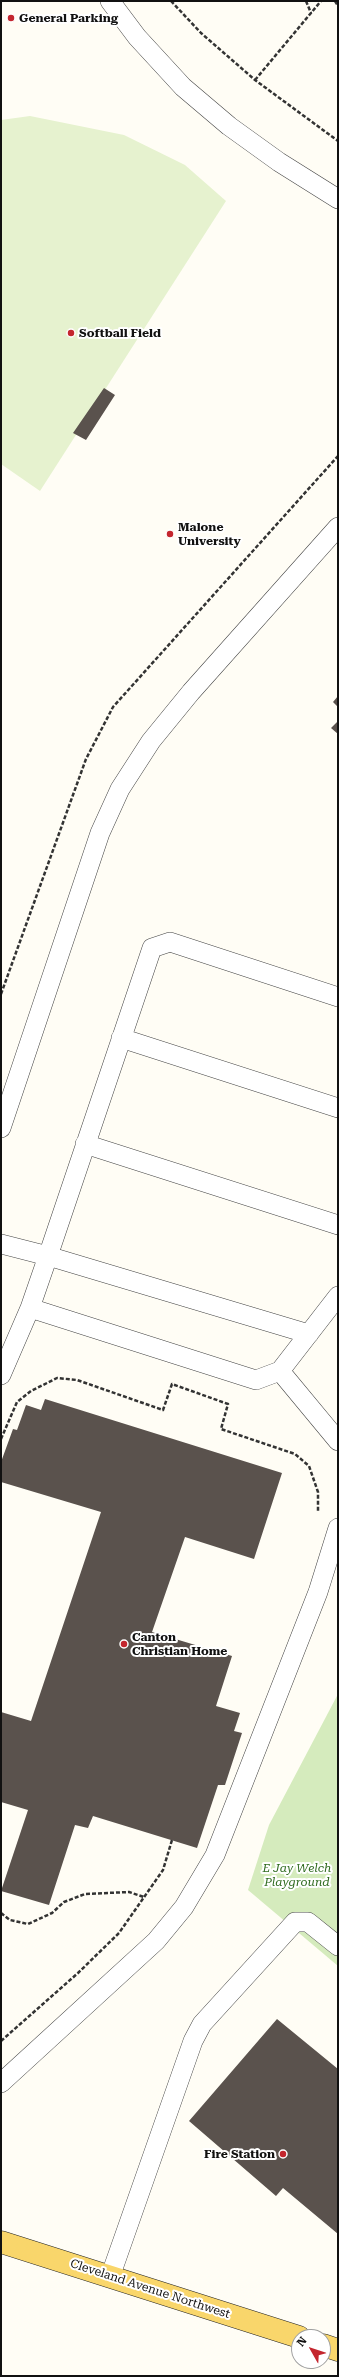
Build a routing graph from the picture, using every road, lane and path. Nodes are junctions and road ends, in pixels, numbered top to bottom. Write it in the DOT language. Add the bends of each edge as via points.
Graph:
graph roads {
  1 [pos="110,1"];
  2 [pos="171,1"];
  3 [pos="306,1"];
  4 [pos="322,1"];
  5 [pos="335,1"];
  6 [pos="338,6"];
  7 [pos="311,13"];
  8 [pos="255,80"];
  9 [pos="338,141"];
  10 [pos="338,199"];
  11 [pos="338,527"];
  12 [pos="338,997"];
  13 [pos="121,1038"];
  14 [pos="338,1108"];
  15 [pos="1,1128"];
  16 [pos="85,1144"];
  17 [pos="338,1225"];
  18 [pos="1,1244"];
  19 [pos="48,1256"];
  20 [pos="338,1296"];
  21 [pos="30,1308"];
  22 [pos="308,1334"];
  23 [pos="280,1371"];
  24 [pos="1,1375"];
  25 [pos="1,1439"];
  26 [pos="338,1441"];
  27 [pos="318,1513"];
  28 [pos="338,1528"];
  29 [pos="172,1840"];
  30 [pos="144,1897"];
  31 [pos="1,1913"];
  32 [pos="338,1946"];
  33 [pos="1,2041"];
  34 [pos="1,2083"];
  35 [pos="1,2242"];
  36 [pos="110,2276"];
  37 [pos="291,2334"];
  1 -- 10 [label="lane" via="137,37 183,86 229,126 279,162"];
  2 -- 8 [label="path" via="201,33"];
  3 -- 7 [label="path"];
  4 -- 7 [label="path"];
  5 -- 6 [label="path"];
  7 -- 8 [label="path"];
  8 -- 9 [label="path"];
  11 -- 15 [label="lane" via="186,698 151,741 120,789 100,834"];
  12 -- 13 [label="lane" via="170,942 152,948"];
  13 -- 14 [label="lane"];
  13 -- 16 [label="lane"];
  16 -- 17 [label="lane"];
  16 -- 19 [label="lane"];
  18 -- 19 [label="lane"];
  19 -- 21 [label="lane"];
  19 -- 22 [label="lane"];
  20 -- 22 [label="lane"];
  21 -- 23 [label="lane" via="256,1380"];
  21 -- 24 [label="lane"];
  22 -- 23 [label="lane"];
  23 -- 26 [label="lane"];
  25 -- 27 [label="path" via="17,1402 31,1391 57,1378 76,1380 163,1410 172,1384 228,1404 221,1429 295,1454 309,1466 318,1492"];
  28 -- 34 [label="lane" via="318,1592 215,1855 184,1907 156,1941"];
  29 -- 30 [label="path" via="163,1870"];
  30 -- 31 [label="path" via="129,1892 85,1894 64,1902 52,1913 28,1924 10,1920"];
  30 -- 33 [label="path" via="119,1933"];
  32 -- 36 [label="lane" via="308,1922 295,1922 202,2024 193,2041"];
  35 -- 36 [label="main road, Cleveland Avenue Northwest"];
  36 -- 37 [label="main road, Cleveland Avenue Northwest"];
}
